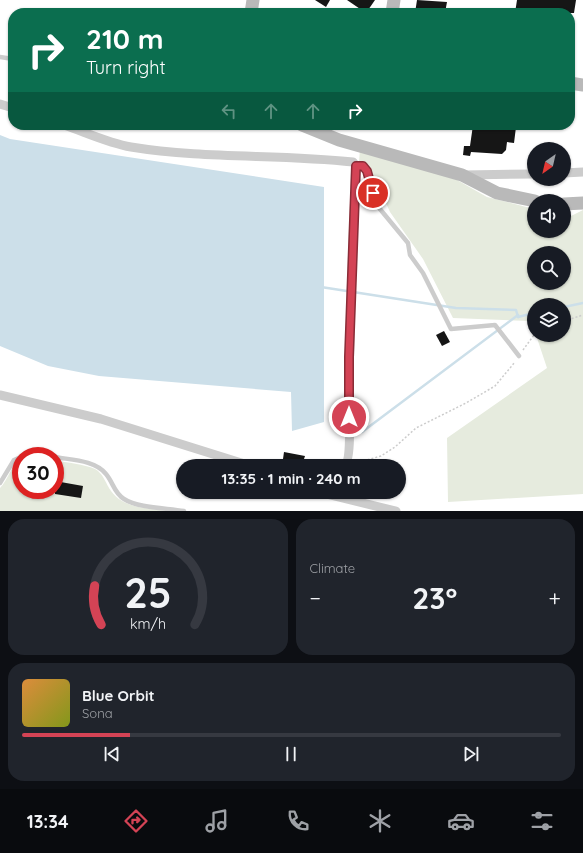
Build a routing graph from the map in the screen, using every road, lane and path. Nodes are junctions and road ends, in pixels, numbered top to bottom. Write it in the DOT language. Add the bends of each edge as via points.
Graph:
graph roads {
  1 [pos="79,130"];
  2 [pos="314,130"];
  3 [pos="356,166"];
  4 [pos="583,172"];
  5 [pos="571,173"];
  6 [pos="527,174"];
  7 [pos="462,175"];
  8 [pos="527,199"];
  9 [pos="583,203"];
  10 [pos="571,204"];
  11 [pos="583,315"];
  12 [pos="571,319"];
  13 [pos="529,342"];
  14 [pos="519,356"];
  15 [pos="0,395"];
  16 [pos="101,419"];
  17 [pos="64,459"];
  18 [pos="220,459"];
  19 [pos="230,459"];
  20 [pos="348,459"];
  21 [pos="370,459"];
  22 [pos="12,463"];
  23 [pos="0,483"];
  24 [pos="347,499"];
  25 [pos="184,511"];
  26 [pos="396,511"];
  1 -- 3 [label="street" via="129,146 178,152 321,159 353,162"];
  2 -- 7 [label="street" via="339,140"];
  3 -- 14 [label="lane" via="363,166 367,171 376,204 408,243 410,255 423,273 451,329 495,325"];
  3 -- 20 [label="street"];
  4 -- 5 [label="street"];
  6 -- 7 [label="street"];
  7 -- 8 [label="street" via="497,193"];
  9 -- 10 [label="street"];
  11 -- 12 [label="path"];
  13 -- 14 [label="path"];
  14 -- 21 [label="path" via="495,386 416,428 395,447 381,456"];
  15 -- 16 [label="street"];
  16 -- 18 [label="street"];
  16 -- 19 [label="street"];
  17 -- 25 [label="lane" via="100,468 107,474 116,492 133,503"];
  22 -- 23 [label="lane"];
  24 -- 26 [label="street"];
}
